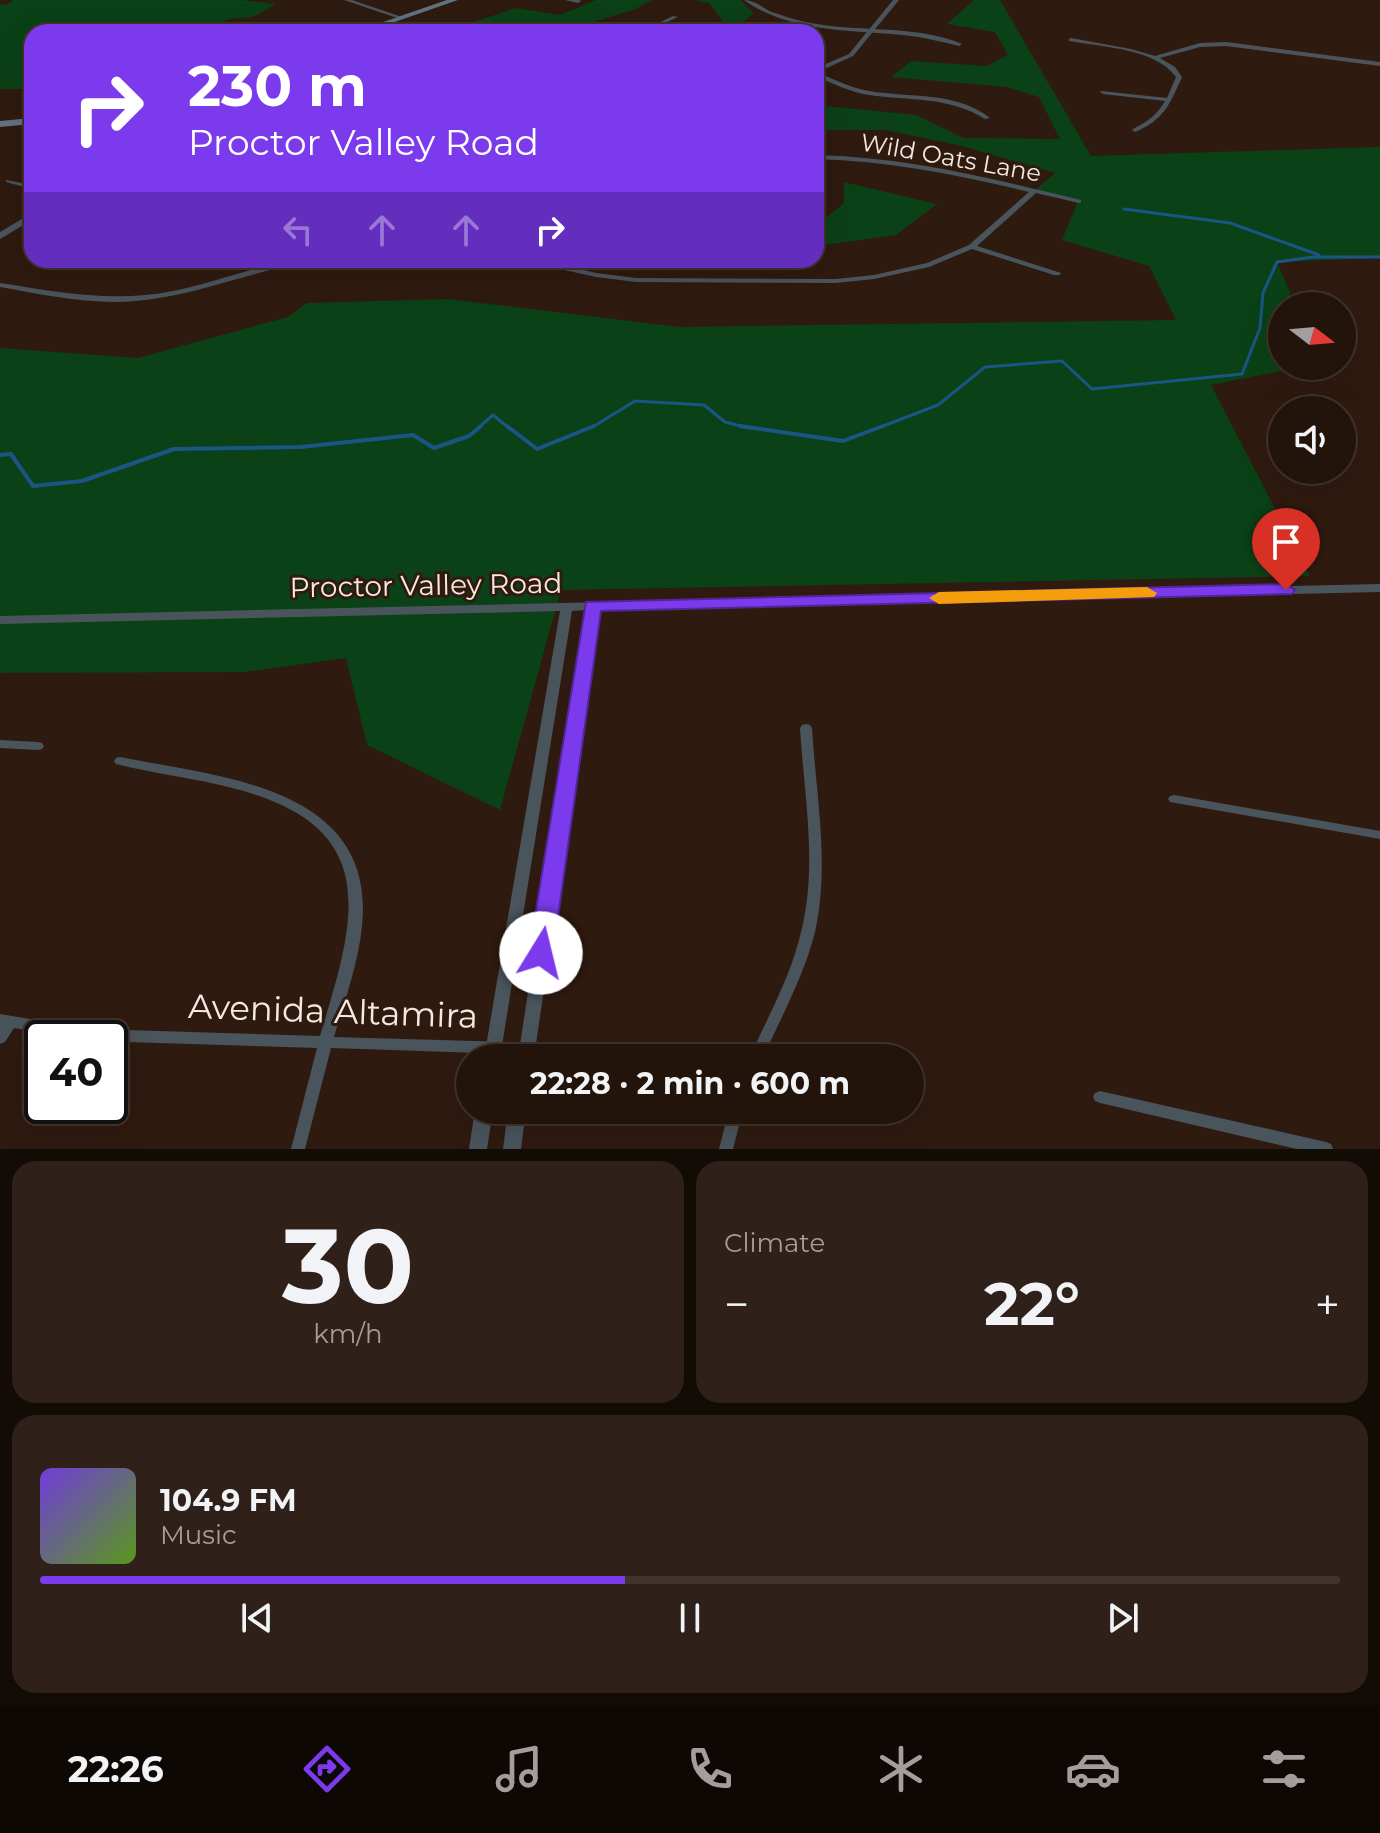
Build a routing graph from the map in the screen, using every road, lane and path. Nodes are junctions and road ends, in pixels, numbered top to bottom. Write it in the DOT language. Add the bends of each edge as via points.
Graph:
graph roads {
  1 [pos="347,0"];
  2 [pos="454,0"];
  3 [pos="568,0"];
  4 [pos="747,0"];
  5 [pos="896,0"];
  6 [pos="578,1"];
  7 [pos="675,17"];
  8 [pos="402,18"];
  9 [pos="383,24"];
  10 [pos="660,24"];
  11 [pos="872,30"];
  12 [pos="1071,40"];
  13 [pos="959,44"];
  14 [pos="1156,58"];
  15 [pos="1380,64"];
  16 [pos="824,68"];
  17 [pos="824,76"];
  18 [pos="1103,92"];
  19 [pos="1168,100"];
  20 [pos="987,118"];
  21 [pos="24,122"];
  22 [pos="0,124"];
  23 [pos="1135,130"];
  24 [pos="824,158"];
  25 [pos="8,181"];
  26 [pos="24,185"];
  27 [pos="1034,191"];
  28 [pos="1079,201"];
  29 [pos="24,221"];
  30 [pos="0,236"];
  31 [pos="972,247"];
  32 [pos="263,268"];
  33 [pos="566,268"];
  34 [pos="1057,273"];
  35 [pos="0,285"];
  36 [pos="1380,588"];
  37 [pos="567,606"];
  38 [pos="593,606"];
  39 [pos="0,620"];
  40 [pos="806,728"];
  41 [pos="0,744"];
  42 [pos="38,746"];
  43 [pos="120,761"];
  44 [pos="1174,799"];
  45 [pos="1380,835"];
  46 [pos="5,1022"];
  47 [pos="0,1038"];
  48 [pos="326,1040"];
  49 [pos="493,1044"];
  50 [pos="528,1044"];
  51 [pos="762,1044"];
  52 [pos="456,1049"];
  53 [pos="1100,1097"];
  54 [pos="482,1124"];
  55 [pos="515,1124"];
  56 [pos="732,1124"];
  57 [pos="298,1149"];
  58 [pos="478,1149"];
  59 [pos="512,1149"];
  60 [pos="726,1149"];
  61 [pos="1326,1149"];
  1 -- 8 [label="street"];
  2 -- 8 [label="main road"];
  3 -- 6 [label="street"];
  4 -- 11 [label="street" via="779,17"];
  5 -- 11 [label="street"];
  7 -- 10 [label="street"];
  8 -- 9 [label="main road"];
  11 -- 13 [label="street"];
  11 -- 16 [label="street" via="847,58"];
  12 -- 14 [label="street"];
  14 -- 15 [label="street" via="1200,45 1226,44"];
  14 -- 19 [label="street" via="1179,75"];
  17 -- 20 [label="street" via="854,90 947,102"];
  18 -- 19 [label="street"];
  19 -- 23 [label="street" via="1155,121"];
  21 -- 22 [label="main road"];
  24 -- 27 [label="street, Wild Oats Lane" via="905,163"];
  25 -- 26 [label="street"];
  27 -- 28 [label="street, Wild Oats Lane"];
  27 -- 31 [label="street"];
  29 -- 30 [label="street"];
  31 -- 33 [label="street" via="903,272 836,281 636,280"];
  31 -- 34 [label="street"];
  32 -- 35 [label="street" via="219,283 137,299 81,298"];
  36 -- 38 [label="street, Proctor Valley Road"];
  37 -- 38 [label="street, Proctor Valley Road"];
  37 -- 39 [label="street, Proctor Valley Road"];
  37 -- 49 [label="street"];
  38 -- 50 [label="street"];
  40 -- 51 [label="street" via="814,857 809,929"];
  41 -- 42 [label="street"];
  43 -- 48 [label="street" via="283,800 314,818 337,841 354,879 358,912"];
  44 -- 45 [label="street"];
  46 -- 47 [label="street"];
  46 -- 48 [label="street, Avenida Altamira" via="126,1036"];
  48 -- 52 [label="street, Avenida Altamira"];
  48 -- 57 [label="street"];
  53 -- 61 [label="street"];
  54 -- 58 [label="street"];
  55 -- 59 [label="street"];
  56 -- 60 [label="street"];
}
